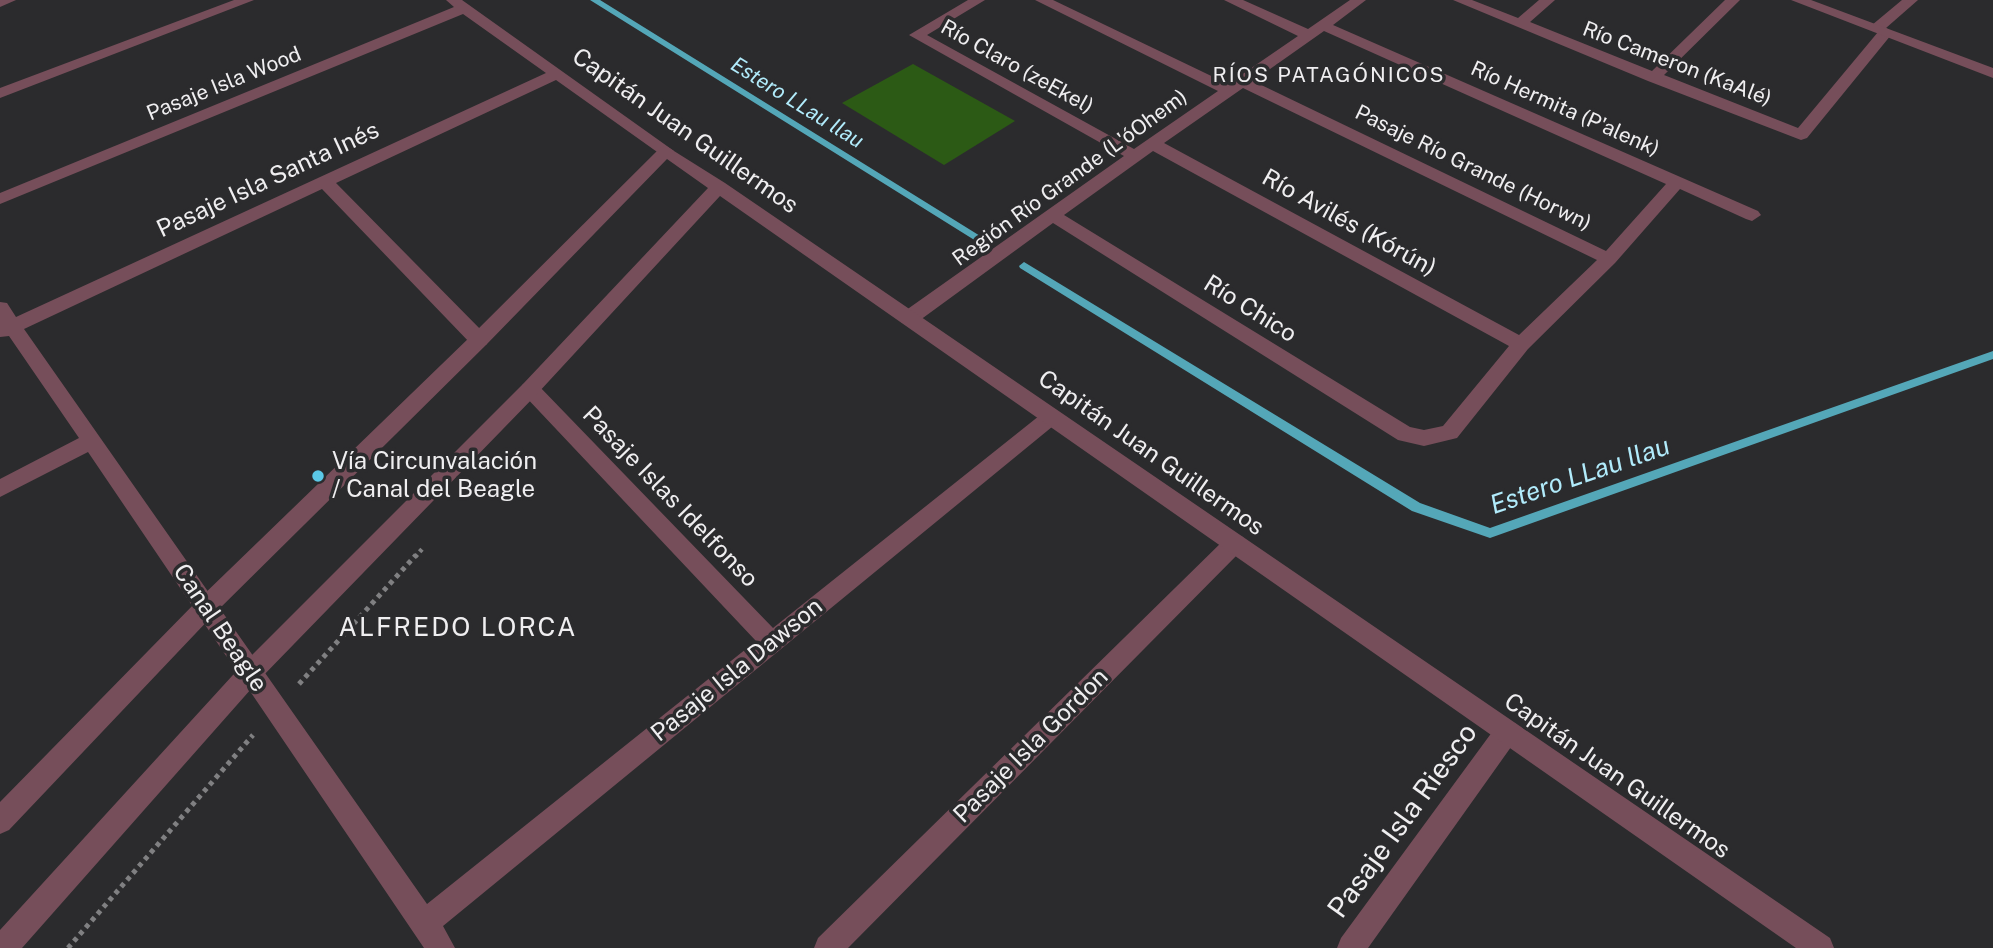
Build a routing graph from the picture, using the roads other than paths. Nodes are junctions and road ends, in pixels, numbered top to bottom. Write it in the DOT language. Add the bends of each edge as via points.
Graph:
graph roads {
  1 [pos="9,0"];
  2 [pos="247,0"];
  3 [pos="978,0"];
  4 [pos="1042,0"];
  5 [pos="1231,0"];
  6 [pos="1359,0"];
  7 [pos="1460,0"];
  8 [pos="1548,0"];
  9 [pos="1733,0"];
  10 [pos="1798,0"];
  11 [pos="1911,0"];
  12 [pos="0,3"];
  13 [pos="458,4"];
  14 [pos="1520,24"];
  15 [pos="1315,30"];
  16 [pos="1881,30"];
  17 [pos="1993,73"];
  18 [pos="557,74"];
  19 [pos="1653,78"];
  20 [pos="1235,85"];
  21 [pos="0,93"];
  22 [pos="1153,144"];
  23 [pos="666,151"];
  24 [pos="1135,156"];
  25 [pos="324,181"];
  26 [pos="1677,182"];
  27 [pos="719,187"];
  28 [pos="0,199"];
  29 [pos="1752,215"];
  30 [pos="1054,216"];
  31 [pos="1609,259"];
  32 [pos="909,318"];
  33 [pos="4,322"];
  34 [pos="479,340"];
  35 [pos="1521,344"];
  36 [pos="530,389"];
  37 [pos="1051,417"];
  38 [pos="92,441"];
  39 [pos="0,489"];
  40 [pos="1235,543"];
  41 [pos="206,607"];
  42 [pos="772,642"];
  43 [pos="251,672"];
  44 [pos="1507,732"];
  45 [pos="0,821"];
  46 [pos="424,924"];
  47 [pos="3,948"];
  48 [pos="440,948"];
  49 [pos="828,948"];
  50 [pos="1351,948"];
  51 [pos="1820,948"];
  1 -- 12 [label="street"];
  2 -- 21 [label="street"];
  3 -- 24 [label="street, Río Claro (zeEkel)" via="916,35"];
  4 -- 20 [label="street, Pasaje Río Grande (Horwn)"];
  5 -- 15 [label="street, Río Hermita (P'alenk)"];
  6 -- 15 [label="street, Región Río Grande (L'óOhem)"];
  7 -- 14 [label="street, Río Cameron (KaAlé)"];
  8 -- 14 [label="street"];
  9 -- 19 [label="street"];
  10 -- 16 [label="street"];
  11 -- 16 [label="street"];
  13 -- 18 [label="street, Capitán Juan Guillermos"];
  13 -- 28 [label="street, Pasaje Isla Wood"];
  14 -- 19 [label="street, Río Cameron (KaAlé)"];
  15 -- 20 [label="street, Región Río Grande (L'óOhem)"];
  15 -- 26 [label="street, Río Hermita (P'alenk)"];
  16 -- 17 [label="street"];
  16 -- 19 [label="street, Río Cameron (KaAlé)" via="1801,135"];
  18 -- 23 [label="street, Capitán Juan Guillermos"];
  18 -- 25 [label="street, Pasaje Isla Santa Inés"];
  20 -- 22 [label="street, Región Río Grande (L'óOhem)"];
  20 -- 31 [label="street, Pasaje Río Grande (Horwn)"];
  22 -- 24 [label="street, Región Río Grande (L'óOhem)"];
  22 -- 35 [label="street, Río Avilés (Kórún)"];
  23 -- 27 [label="street, Capitán Juan Guillermos"];
  23 -- 34 [label="street"];
  24 -- 30 [label="street, Región Río Grande (L'óOhem)"];
  25 -- 33 [label="street, Pasaje Isla Santa Inés"];
  25 -- 34 [label="street"];
  26 -- 29 [label="street, Río Hermita (P'alenk)"];
  26 -- 31 [label="street"];
  27 -- 32 [label="street, Capitán Juan Guillermos"];
  27 -- 36 [label="street"];
  30 -- 32 [label="street, Región Río Grande (L'óOhem)"];
  30 -- 35 [label="street, Río Chico" via="1405,435 1424,438 1450,432"];
  31 -- 35 [label="street"];
  32 -- 37 [label="street, Capitán Juan Guillermos"];
  33 -- 38 [label="street, Canal Beagle"];
  34 -- 41 [label="street"];
  36 -- 42 [label="street, Pasaje Islas Idelfonso"];
  36 -- 43 [label="street"];
  37 -- 40 [label="street, Capitán Juan Guillermos"];
  37 -- 42 [label="street, Pasaje Isla Dawson"];
  38 -- 39 [label="street"];
  38 -- 41 [label="street, Canal Beagle"];
  40 -- 44 [label="street, Capitán Juan Guillermos"];
  40 -- 49 [label="street, Pasaje Isla Gordon"];
  41 -- 43 [label="street, Canal Beagle"];
  41 -- 45 [label="street"];
  42 -- 46 [label="street, Pasaje Isla Dawson"];
  43 -- 46 [label="street, Canal Beagle"];
  43 -- 47 [label="street"];
  44 -- 50 [label="street, Pasaje Isla Riesco"];
  44 -- 51 [label="street, Capitán Juan Guillermos"];
  46 -- 48 [label="street, Canal Beagle"];
}
